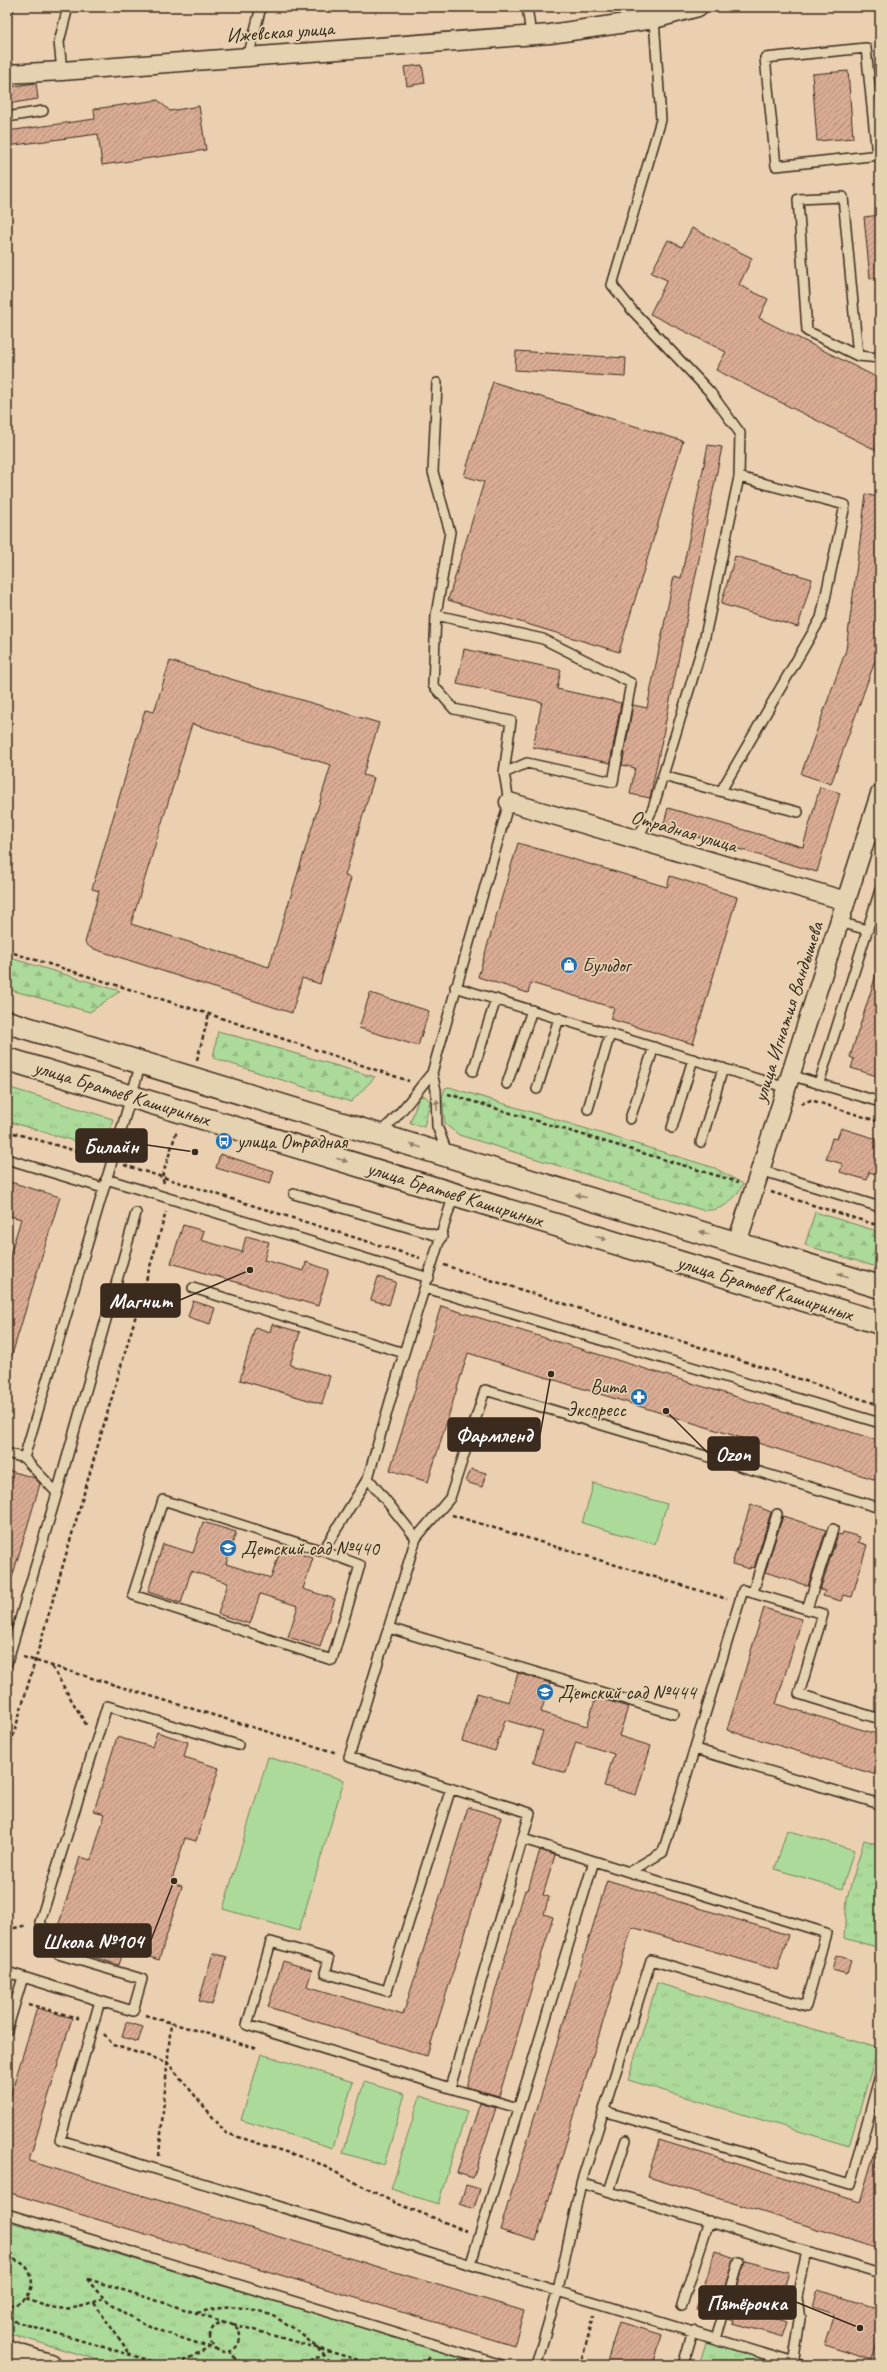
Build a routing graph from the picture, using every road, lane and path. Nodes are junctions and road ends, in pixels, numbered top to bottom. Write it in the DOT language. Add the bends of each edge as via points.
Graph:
graph roads {
  1 [pos="9,7"];
  2 [pos="68,7"];
  3 [pos="262,7"];
  4 [pos="527,7"];
  5 [pos="698,7"];
  6 [pos="7,12"];
  7 [pos="654,19"];
  8 [pos="532,35"];
  9 [pos="248,57"];
  10 [pos="62,71"];
  11 [pos="7,74"];
  12 [pos="42,111"];
  13 [pos="7,117"];
  14 [pos="879,156"];
  15 [pos="858,356"];
  16 [pos="880,358"];
  17 [pos="436,382"];
  18 [pos="740,477"];
  19 [pos="436,614"];
  20 [pos="504,773"];
  21 [pos="663,776"];
  22 [pos="721,791"];
  23 [pos="880,794"];
  24 [pos="509,802"];
  25 [pos="798,812"];
  26 [pos="637,840"];
  27 [pos="880,890"];
  28 [pos="846,901"];
  29 [pos="840,922"];
  30 [pos="868,930"];
  31 [pos="7,951"];
  32 [pos="455,987"];
  33 [pos="496,999"];
  34 [pos="532,1010"];
  35 [pos="559,1018"];
  36 [pos="7,1022"];
  37 [pos="610,1034"];
  38 [pos="654,1047"];
  39 [pos="7,1059"];
  40 [pos="693,1059"];
  41 [pos="141,1063"];
  42 [pos="723,1068"];
  43 [pos="473,1071"];
  44 [pos="432,1073"];
  45 [pos="789,1081"];
  46 [pos="507,1084"];
  47 [pos="819,1084"];
  48 [pos="420,1085"];
  49 [pos="537,1088"];
  50 [pos="436,1090"];
  51 [pos="131,1096"];
  52 [pos="811,1100"];
  53 [pos="880,1102"];
  54 [pos="588,1108"];
  55 [pos="630,1119"];
  56 [pos="880,1122"];
  57 [pos="672,1128"];
  58 [pos="379,1134"];
  59 [pos="701,1142"];
  60 [pos="449,1156"];
  61 [pos="7,1159"];
  62 [pos="760,1170"];
  63 [pos="162,1177"];
  64 [pos="105,1183"];
  65 [pos="754,1187"];
  66 [pos="294,1194"];
  67 [pos="454,1194"];
  68 [pos="170,1199"];
  69 [pos="880,1206"];
  70 [pos="136,1213"];
  71 [pos="880,1226"];
  72 [pos="442,1238"];
  73 [pos="737,1243"];
  74 [pos="430,1278"];
  75 [pos="880,1287"];
  76 [pos="193,1288"];
  77 [pos="426,1288"];
  78 [pos="880,1323"];
  79 [pos="404,1353"];
  80 [pos="880,1423"];
  81 [pos="7,1453"];
  82 [pos="24,1458"];
  83 [pos="368,1478"];
  84 [pos="57,1493"];
  85 [pos="880,1508"];
  86 [pos="438,1511"];
  87 [pos="777,1514"];
  88 [pos="834,1529"];
  89 [pos="416,1538"];
  90 [pos="323,1551"];
  91 [pos="753,1592"];
  92 [pos="739,1603"];
  93 [pos="808,1610"];
  94 [pos="389,1628"];
  95 [pos="10,1653"];
  96 [pos="36,1661"];
  97 [pos="7,1663"];
  98 [pos="51,1666"];
  99 [pos="674,1714"];
  100 [pos="880,1719"];
  101 [pos="96,1742"];
  102 [pos="238,1745"];
  103 [pos="695,1749"];
  104 [pos="7,1757"];
  105 [pos="349,1757"];
  106 [pos="451,1788"];
  107 [pos="880,1804"];
  108 [pos="523,1839"];
  109 [pos="594,1861"];
  110 [pos="629,1872"];
  111 [pos="40,1922"];
  112 [pos="7,1930"];
  113 [pos="7,1972"];
  114 [pos="22,1977"];
  115 [pos="16,2000"];
  116 [pos="100,2001"];
  117 [pos="133,2011"];
  118 [pos="94,2023"];
  119 [pos="171,2023"];
  120 [pos="7,2030"];
  121 [pos="258,2049"];
  122 [pos="167,2062"];
  123 [pos="880,2075"];
  124 [pos="450,2088"];
  125 [pos="518,2108"];
  126 [pos="604,2111"];
  127 [pos="626,2140"];
  128 [pos="158,2169"];
  129 [pos="582,2183"];
  130 [pos="609,2191"];
  131 [pos="7,2214"];
  132 [pos="709,2221"];
  133 [pos="479,2236"];
  134 [pos="807,2251"];
  135 [pos="7,2259"];
  136 [pos="739,2262"];
  137 [pos="470,2263"];
  138 [pos="880,2274"];
  139 [pos="558,2290"];
  140 [pos="26,2298"];
  141 [pos="103,2298"];
  142 [pos="598,2302"];
  143 [pos="94,2303"];
  144 [pos="7,2305"];
  145 [pos="682,2305"];
  146 [pos="197,2312"];
  147 [pos="7,2319"];
  148 [pos="225,2322"];
  149 [pos="233,2324"];
  150 [pos="692,2331"];
  151 [pos="716,2338"];
  152 [pos="210,2347"];
  153 [pos="318,2347"];
  154 [pos="216,2349"];
  155 [pos="230,2351"];
  156 [pos="7,2352"];
  157 [pos="130,2355"];
  158 [pos="325,2355"];
  159 [pos="237,2361"];
  160 [pos="796,2364"];
  161 [pos="49,2365"];
  162 [pos="165,2365"];
  163 [pos="177,2365"];
  164 [pos="240,2365"];
  165 [pos="250,2365"];
  166 [pos="296,2365"];
  167 [pos="334,2365"];
  168 [pos="376,2365"];
  169 [pos="502,2365"];
  170 [pos="536,2365"];
  171 [pos="580,2365"];
  172 [pos="683,2365"];
  1 -- 6 [label="lane"];
  2 -- 10 [label="lane" via="59,42"];
  3 -- 9 [label="lane"];
  4 -- 8 [label="lane"];
  5 -- 7 [label="street, Ижевская улица"];
  7 -- 8 [label="street, Ижевская улица"];
  7 -- 18 [label="lane" via="662,120 612,285 632,310 710,392 740,433"];
  8 -- 9 [label="street, Ижевская улица"];
  9 -- 10 [label="street, Ижевская улица"];
  10 -- 11 [label="street, Ижевская улица"];
  12 -- 13 [label="lane"];
  14 -- 14 [label="lane" via="866,48 765,58 776,166"];
  15 -- 15 [label="lane" via="843,197 798,199 807,331"];
  15 -- 16 [label="lane"];
  17 -- 19 [label="lane" via="433,472 450,532"];
  18 -- 21 [label="lane" via="704,641"];
  18 -- 22 [label="lane" via="846,505 821,618"];
  19 -- 20 [label="lane" via="433,685 454,709 511,722"];
  19 -- 20 [label="lane" via="543,640 631,683 613,782 527,763"];
  20 -- 24 [label="lane"];
  21 -- 22 [label="lane"];
  21 -- 26 [label="lane" via="653,808"];
  22 -- 25 [label="lane"];
  23 -- 28 [label="street, улица Игнатия Вандышева"];
  24 -- 26 [label="street, Отрадная улица"];
  24 -- 32 [label="lane"];
  26 -- 28 [label="street, Отрадная улица"];
  27 -- 30 [label="lane"];
  28 -- 29 [label="street, улица Игнатия Вандышева"];
  29 -- 30 [label="lane"];
  29 -- 45 [label="street, улица Игнатия Вандышева"];
  30 -- 47 [label="lane"];
  31 -- 48 [label="path" via="209,1014"];
  32 -- 33 [label="lane"];
  32 -- 44 [label="lane"];
  33 -- 34 [label="lane"];
  33 -- 43 [label="lane"];
  34 -- 35 [label="lane"];
  34 -- 46 [label="lane"];
  35 -- 37 [label="lane"];
  35 -- 49 [label="lane"];
  36 -- 41 [label="main road, улица Братьев Кашириных"];
  37 -- 38 [label="lane"];
  37 -- 54 [label="lane"];
  38 -- 40 [label="lane"];
  38 -- 55 [label="lane"];
  39 -- 51 [label="main road, улица Братьев Кашириных"];
  40 -- 42 [label="lane"];
  40 -- 57 [label="lane"];
  41 -- 51 [label="lane"];
  41 -- 58 [label="main road, улица Братьев Кашириных"];
  42 -- 45 [label="lane"];
  42 -- 59 [label="lane"];
  44 -- 48 [label="lane"];
  44 -- 50 [label="lane"];
  45 -- 47 [label="lane"];
  45 -- 62 [label="street, улица Игнатия Вандышева"];
  47 -- 53 [label="lane"];
  48 -- 58 [label="lane" via="399,1116"];
  60 -- 50 [label="lane, one-way" via="437,1126"];
  50 -- 65 [label="path"];
  51 -- 64 [label="lane"];
  51 -- 67 [label="main road, улица Братьев Кашириных, one-way"];
  52 -- 56 [label="path"];
  60 -- 58 [label="main road, улица Братьев Кашириных, one-way"];
  73 -- 60 [label="main road, улица Братьев Кашириных, one-way"];
  61 -- 64 [label="lane"];
  62 -- 65 [label="street, улица Игнатия Вандышева"];
  62 -- 69 [label="lane"];
  63 -- 68 [label="path"];
  64 -- 68 [label="lane"];
  64 -- 82 [label="lane"];
  65 -- 71 [label="path"];
  65 -- 73 [label="street, улица Игнатия Вандышева"];
  66 -- 72 [label="lane"];
  67 -- 72 [label="lane"];
  67 -- 78 [label="main road, улица Братьев Кашириных, one-way"];
  68 -- 74 [label="lane"];
  68 -- 96 [label="path"];
  70 -- 84 [label="lane"];
  72 -- 74 [label="lane"];
  75 -- 73 [label="main road, улица Братьев Кашириных, one-way"];
  74 -- 77 [label="lane"];
  76 -- 79 [label="lane"];
  77 -- 79 [label="lane"];
  77 -- 80 [label="lane"];
  79 -- 83 [label="lane"];
  81 -- 82 [label="lane"];
  82 -- 84 [label="lane"];
  83 -- 89 [label="lane"];
  83 -- 90 [label="lane"];
  84 -- 95 [label="lane"];
  85 -- 86 [label="lane" via="485,1390 450,1498"];
  86 -- 89 [label="lane"];
  86 -- 92 [label="path"];
  87 -- 91 [label="lane"];
  88 -- 93 [label="lane"];
  89 -- 94 [label="lane"];
  90 -- 90 [label="lane" via="360,1565 332,1660 133,1595 163,1500"];
  91 -- 92 [label="lane" via="743,1590"];
  91 -- 93 [label="lane"];
  92 -- 103 [label="lane"];
  93 -- 100 [label="lane" via="823,1614 799,1694"];
  94 -- 99 [label="lane"];
  94 -- 105 [label="lane"];
  95 -- 96 [label="path"];
  95 -- 97 [label="lane"];
  96 -- 98 [label="path"];
  96 -- 104 [label="path"];
  98 -- 101 [label="path"];
  98 -- 105 [label="path"];
  101 -- 102 [label="lane" via="107,1706"];
  101 -- 111 [label="lane"];
  103 -- 107 [label="lane"];
  103 -- 110 [label="lane" via="663,1852"];
  105 -- 106 [label="lane"];
  106 -- 108 [label="lane" via="530,1812"];
  106 -- 124 [label="lane" via="387,1991 325,1973 329,1959 271,1942 247,2026"];
  108 -- 109 [label="lane"];
  108 -- 124 [label="lane"];
  109 -- 110 [label="lane"];
  109 -- 125 [label="lane"];
  110 -- 126 [label="lane" via="826,1933 806,2006 651,1960"];
  111 -- 112 [label="path"];
  111 -- 117 [label="lane" via="58,1954 142,1979"];
  113 -- 114 [label="lane"];
  114 -- 115 [label="lane"];
  114 -- 116 [label="lane"];
  115 -- 118 [label="path"];
  115 -- 120 [label="lane"];
  116 -- 117 [label="lane"];
  116 -- 118 [label="lane"];
  117 -- 119 [label="path"];
  118 -- 122 [label="path" via="113,2045"];
  118 -- 128 [label="lane" via="60,2140"];
  119 -- 121 [label="path"];
  119 -- 122 [label="path"];
  122 -- 128 [label="path"];
  122 -- 133 [label="path" via="226,2133 314,2161 391,2201"];
  123 -- 126 [label="lane" via="850,2185"];
  124 -- 125 [label="lane"];
  125 -- 133 [label="lane"];
  126 -- 129 [label="lane"];
  127 -- 130 [label="lane"];
  128 -- 137 [label="lane"];
  129 -- 130 [label="lane"];
  129 -- 139 [label="lane"];
  130 -- 132 [label="lane"];
  131 -- 169 [label="lane"];
  132 -- 134 [label="lane"];
  132 -- 145 [label="lane"];
  133 -- 137 [label="lane"];
  134 -- 138 [label="lane"];
  134 -- 160 [label="lane" via="797,2298 800,2320"];
  135 -- 140 [label="path" via="22,2263 31,2274 32,2289"];
  136 -- 151 [label="lane"];
  137 -- 139 [label="lane"];
  139 -- 142 [label="lane"];
  139 -- 170 [label="lane"];
  140 -- 143 [label="path" via="54,2309 71,2310"];
  140 -- 144 [label="path"];
  141 -- 143 [label="path"];
  141 -- 146 [label="path" via="87,2279"];
  141 -- 152 [label="path" via="162,2332"];
  142 -- 150 [label="lane"];
  142 -- 171 [label="path"];
  143 -- 157 [label="path"];
  146 -- 148 [label="path"];
  146 -- 153 [label="path" via="217,2307 269,2314 283,2319"];
  147 -- 157 [label="path"];
  148 -- 149 [label="path"];
  148 -- 154 [label="path" via="212,2329 210,2340"];
  149 -- 153 [label="path"];
  149 -- 155 [label="path" via="240,2336 237,2345"];
  150 -- 151 [label="lane"];
  150 -- 172 [label="lane"];
  151 -- 160 [label="lane"];
  152 -- 154 [label="path"];
  152 -- 163 [label="path"];
  153 -- 158 [label="path"];
  153 -- 168 [label="path"];
  154 -- 155 [label="path"];
  155 -- 159 [label="path"];
  156 -- 161 [label="main road"];
  157 -- 162 [label="path"];
  158 -- 166 [label="path"];
  158 -- 167 [label="path"];
  159 -- 164 [label="path"];
  159 -- 165 [label="path"];
}
